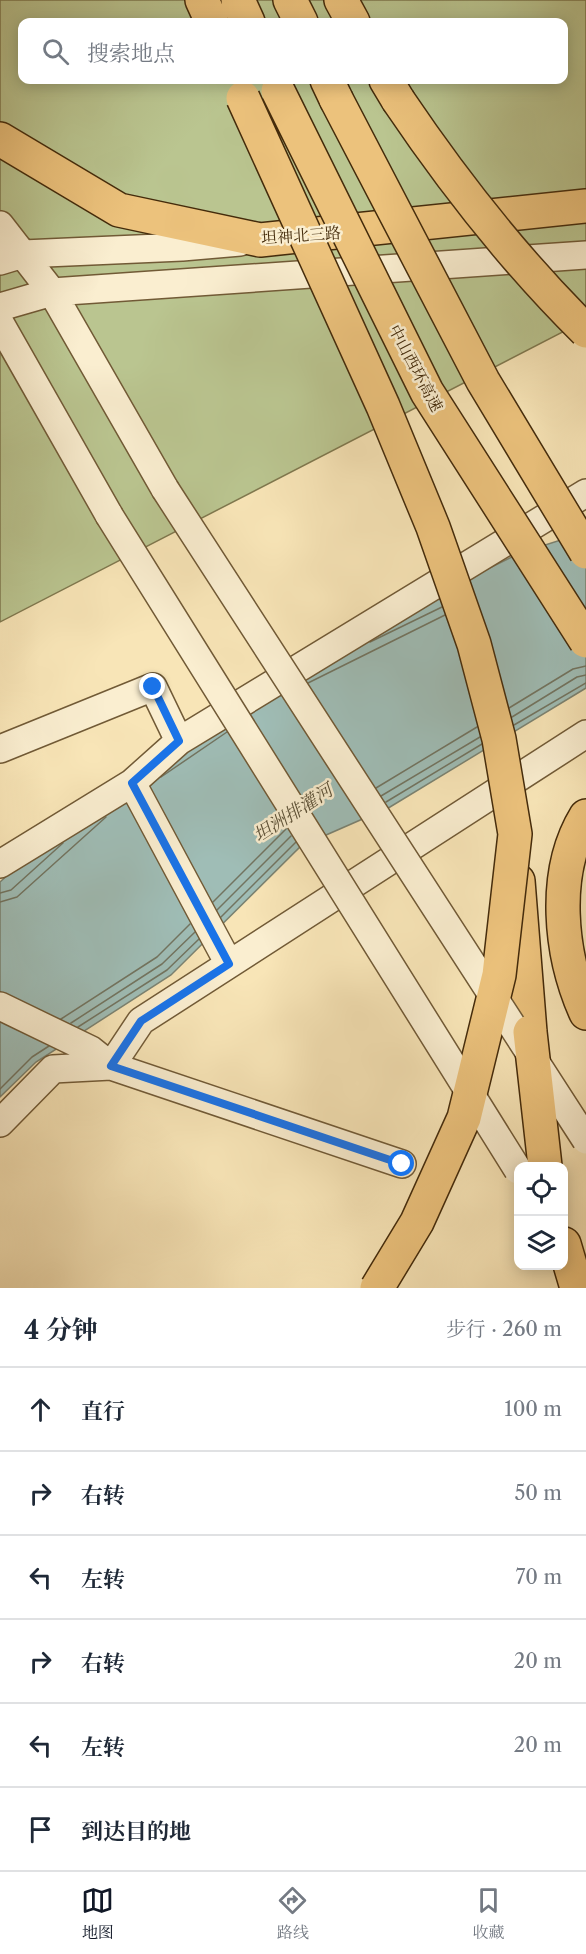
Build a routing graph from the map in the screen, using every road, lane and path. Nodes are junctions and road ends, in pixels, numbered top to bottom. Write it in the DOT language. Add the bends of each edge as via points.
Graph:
graph roads {
  1 [pos="202,0"];
  2 [pos="238,0"];
  3 [pos="290,0"];
  4 [pos="341,0"];
  5 [pos="210,18"];
  6 [pos="246,18"];
  7 [pos="299,18"];
  8 [pos="351,18"];
  9 [pos="275,86"];
  10 [pos="239,89"];
  11 [pos="332,89"];
  12 [pos="392,90"];
  13 [pos="0,139"];
  14 [pos="586,206"];
  15 [pos="0,225"];
  16 [pos="260,240"];
  17 [pos="586,255"];
  18 [pos="11,258"];
  19 [pos="52,292"];
  20 [pos="0,307"];
  21 [pos="0,323"];
  22 [pos="586,331"];
  23 [pos="586,493"];
  24 [pos="552,495"];
  25 [pos="586,533"];
  26 [pos="586,552"];
  27 [pos="586,641"];
  28 [pos="586,734"];
  29 [pos="179,741"];
  30 [pos="0,749"];
  31 [pos="132,783"];
  32 [pos="586,816"];
  33 [pos="515,834"];
  34 [pos="0,864"];
  35 [pos="229,964"];
  36 [pos="0,1005"];
  37 [pos="586,1013"];
  38 [pos="101,1058"];
  39 [pos="0,1123"];
  40 [pos="586,1140"];
  41 [pos="514,1162"];
  42 [pos="544,1162"];
  43 [pos="402,1164"];
  44 [pos="568,1243"];
  45 [pos="568,1258"];
  46 [pos="586,1266"];
  47 [pos="378,1288"];
  48 [pos="577,1288"];
  1 -- 5 [label="main road"];
  2 -- 6 [label="main road"];
  3 -- 7 [label="main road"];
  4 -- 8 [label="main road"];
  9 -- 27 [label="main road, 中山西环高速, bridge" via="427,393"];
  10 -- 33 [label="main road, bridge" via="383,406 433,527 477,655 499,739"];
  11 -- 24 [label="main road, bridge" via="483,381"];
  12 -- 22 [label="main road, bridge" via="447,173 494,232"];
  13 -- 16 [label="main road, 坦神北三路" via="119,210"];
  14 -- 16 [label="main road, 坦神北三路"];
  15 -- 18 [label="street"];
  16 -- 18 [label="street"];
  17 -- 19 [label="street"];
  18 -- 19 [label="street"];
  19 -- 20 [label="street"];
  19 -- 40 [label="street, bridge" via="165,489"];
  21 -- 41 [label="street, bridge" via="109,515"];
  23 -- 29 [label="street"];
  24 -- 25 [label="main road, bridge"];
  24 -- 26 [label="main road, bridge"];
  28 -- 35 [label="street"];
  29 -- 30 [label="street" via="153,687"];
  29 -- 31 [label="street"];
  31 -- 34 [label="street"];
  31 -- 35 [label="street"];
  32 -- 37 [label="main road" via="569,863 563,901 563,942 574,986"];
  33 -- 42 [label="main road, bridge"];
  33 -- 47 [label="main road, bridge" via="499,975 464,1118 417,1222"];
  35 -- 38 [label="street" via="141,1021"];
  36 -- 38 [label="street"];
  38 -- 39 [label="street" via="52,1069"];
  38 -- 43 [label="street"];
  44 -- 46 [label="street"];
  45 -- 48 [label="main road"];
}
